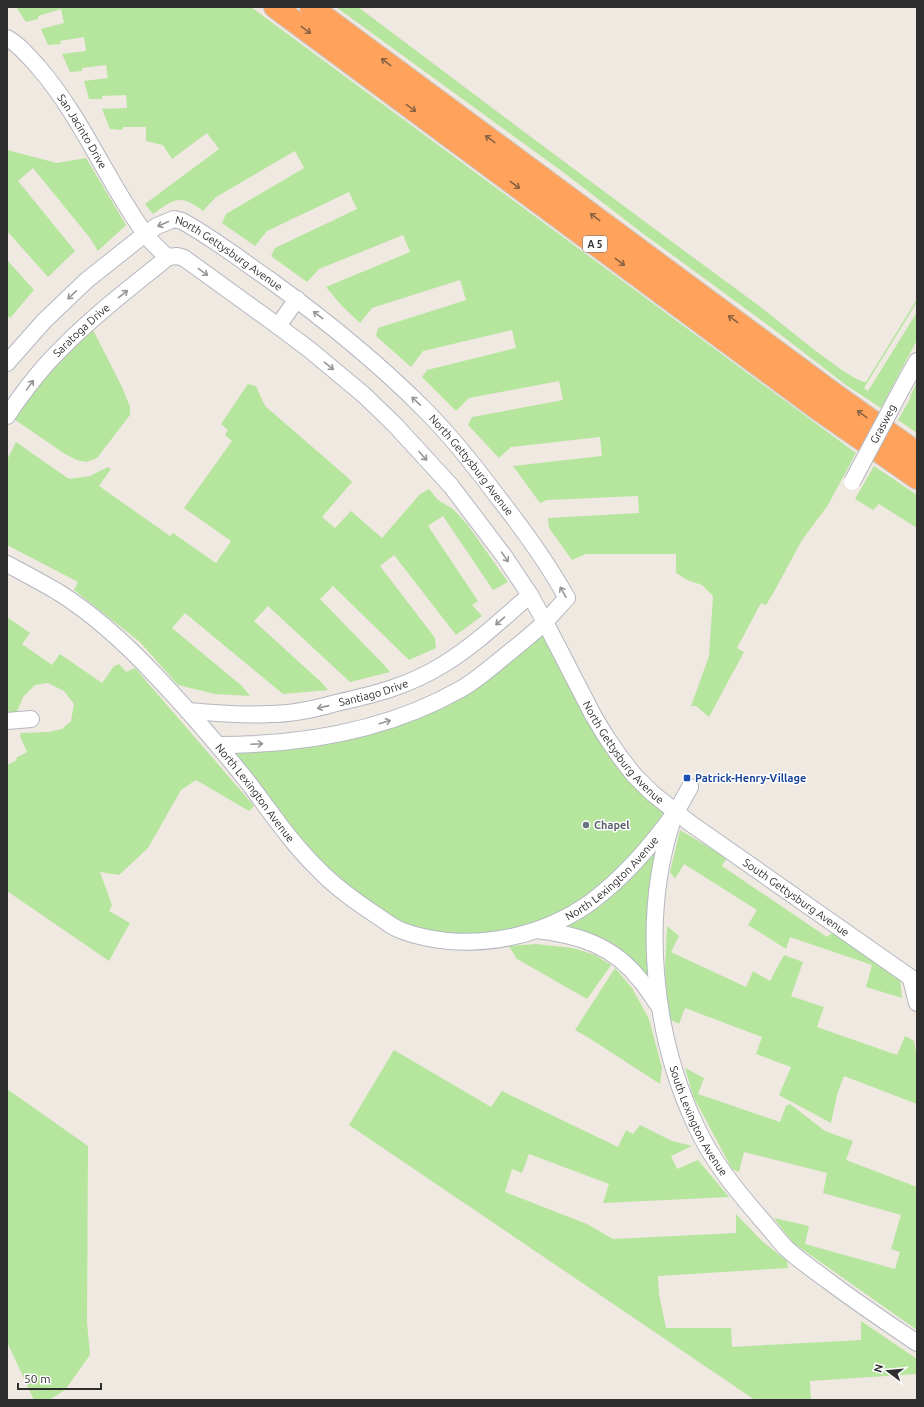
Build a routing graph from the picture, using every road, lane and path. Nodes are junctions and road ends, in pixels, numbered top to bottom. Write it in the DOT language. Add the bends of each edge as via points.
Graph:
graph roads {
  1 [pos="275,7"];
  2 [pos="312,7"];
  3 [pos="7,38"];
  4 [pos="145,234"];
  5 [pos="168,257"];
  6 [pos="297,299"];
  7 [pos="278,326"];
  8 [pos="917,361"];
  9 [pos="7,363"];
  10 [pos="7,416"];
  11 [pos="917,453"];
  12 [pos="917,478"];
  13 [pos="851,485"];
  14 [pos="7,564"];
  15 [pos="530,595"];
  16 [pos="546,622"];
  17 [pos="188,710"];
  18 [pos="31,719"];
  19 [pos="7,721"];
  20 [pos="218,745"];
  21 [pos="690,787"];
  22 [pos="675,813"];
  23 [pos="538,930"];
  24 [pos="914,981"];
  25 [pos="917,1002"];
  26 [pos="660,1008"];
  27 [pos="917,1343"];
  1 -- 12 [label="highway, A 5, one-way"];
  11 -- 2 [label="highway, A 5, one-way"];
  3 -- 4 [label="street, San Jacinto Drive" via="29,56 68,106"];
  4 -- 5 [label="street" via="156,248"];
  6 -- 4 [label="street, North Gettysburg Avenue, one-way" via="182,221 174,219"];
  4 -- 9 [label="street, one-way" via="87,280 44,321"];
  5 -- 7 [label="street, North Gettysburg Avenue, one-way" via="184,258"];
  10 -- 5 [label="street, Saratoga Drive, one-way" via="34,379 62,348 89,322"];
  6 -- 7 [label="street"];
  16 -- 6 [label="street, North Gettysburg Avenue, one-way" via="567,598 550,568 514,517 470,461 424,409 380,367"];
  7 -- 15 [label="street, North Gettysburg Avenue, one-way" via="364,395 395,425 451,486"];
  8 -- 13 [label="street, Grasweg, bridge"];
  14 -- 17 [label="street, North Lexington Avenue" via="60,593 123,642"];
  15 -- 16 [label="street, North Gettysburg Avenue"];
  15 -- 17 [label="street, Santiago Drive, one-way" via="445,664 400,687 294,713 236,715"];
  20 -- 16 [label="street, one-way" via="284,743 324,737 410,714 435,703 485,672"];
  16 -- 22 [label="street, North Gettysburg Avenue" via="593,715 620,757 652,793"];
  17 -- 20 [label="street, North Lexington Avenue"];
  18 -- 19 [label="street"];
  20 -- 23 [label="street, North Lexington Avenue" via="318,870 364,907 399,929 418,936 462,941 506,938"];
  21 -- 22 [label="street"];
  22 -- 23 [label="street, North Lexington Avenue" via="644,851 606,889 572,914"];
  22 -- 24 [label="street, South Gettysburg Avenue"];
  22 -- 26 [label="street, South Lexington Avenue" via="666,843 657,896 656,953"];
  23 -- 26 [label="street, North Lexington Avenue" via="571,935 604,948 621,959"];
  24 -- 25 [label="street"];
  26 -- 27 [label="street, South Lexington Avenue" via="667,1044 696,1127 717,1164 737,1191 788,1249 854,1301"];
}
